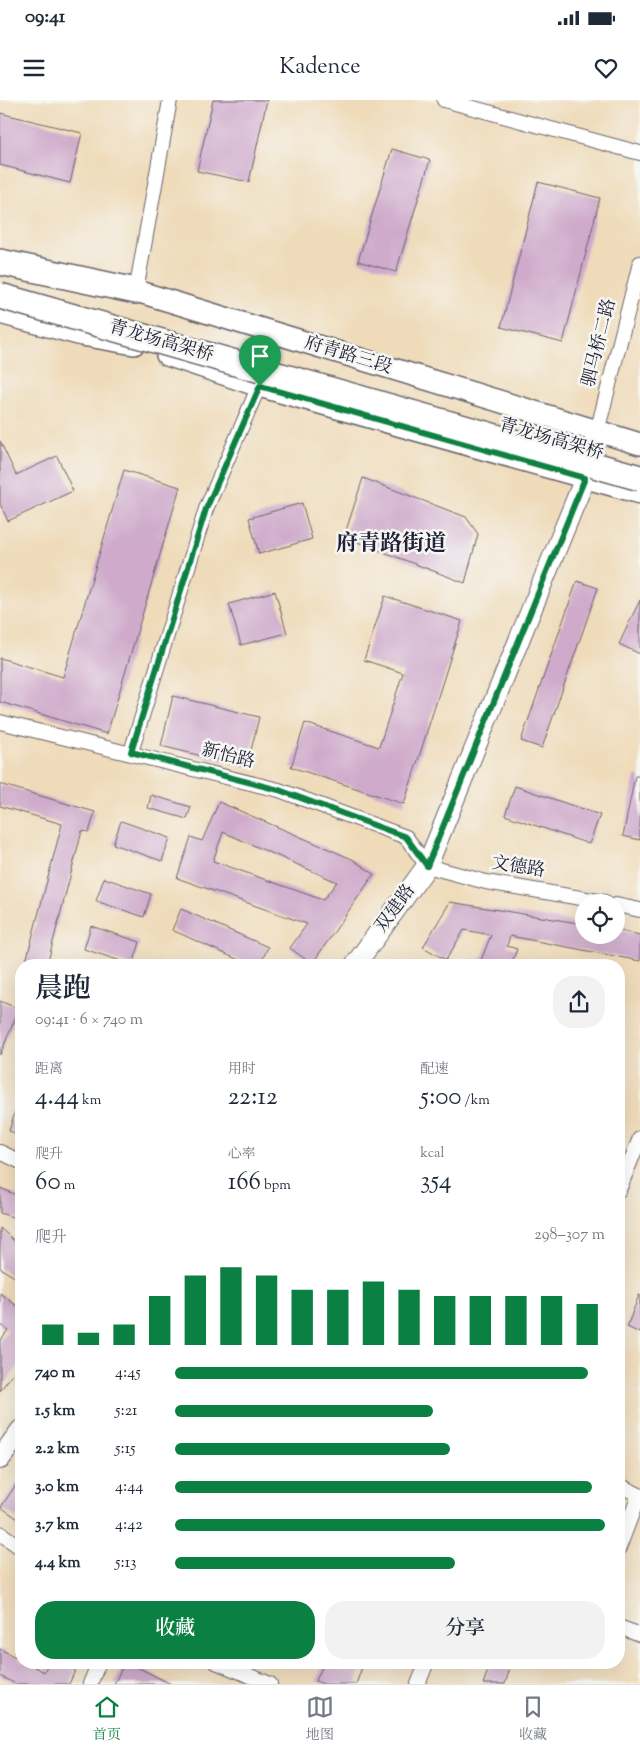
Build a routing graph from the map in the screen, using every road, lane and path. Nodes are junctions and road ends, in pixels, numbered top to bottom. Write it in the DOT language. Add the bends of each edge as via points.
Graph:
graph roads {
  1 [pos="170,100"];
  2 [pos="444,100"];
  3 [pos="640,154"];
  4 [pos="0,249"];
  5 [pos="0,262"];
  6 [pos="640,263"];
  7 [pos="0,284"];
  8 [pos="136,291"];
  9 [pos="0,296"];
  10 [pos="0,302"];
  11 [pos="0,313"];
  12 [pos="138,345"];
  13 [pos="260,386"];
  14 [pos="597,432"];
  15 [pos="640,444"];
  16 [pos="640,465"];
  17 [pos="585,478"];
  18 [pos="640,478"];
  19 [pos="640,493"];
  20 [pos="0,722"];
  21 [pos="131,752"];
  22 [pos="427,866"];
  23 [pos="575,897"];
  24 [pos="625,907"];
  25 [pos="640,910"];
  26 [pos="359,959"];
  27 [pos="640,1138"];
  28 [pos="0,1152"];
  29 [pos="15,1159"];
  30 [pos="625,1175"];
  31 [pos="15,1438"];
  32 [pos="0,1459"];
  33 [pos="625,1488"];
  34 [pos="625,1532"];
  35 [pos="0,1533"];
  36 [pos="15,1544"];
  37 [pos="625,1629"];
  38 [pos="640,1635"];
  39 [pos="96,1669"];
  40 [pos="233,1669"];
  41 [pos="423,1669"];
  42 [pos="90,1684"];
  43 [pos="270,1684"];
  44 [pos="418,1684"];
  1 -- 8 [label="street"];
  2 -- 3 [label="street"];
  4 -- 8 [label="main road, 府青路三段"];
  5 -- 8 [label="highway"];
  6 -- 14 [label="street, 驷马桥二路"];
  7 -- 16 [label="highway, 青龙场高架桥"];
  8 -- 14 [label="main road, 府青路三段"];
  9 -- 18 [label="highway, 青龙场高架桥, bridge"];
  10 -- 12 [label="highway" via="92,327"];
  11 -- 12 [label="main road" via="82,335"];
  12 -- 13 [label="main road"];
  13 -- 17 [label="main road"];
  13 -- 21 [label="street" via="206,509"];
  14 -- 15 [label="main road, 府青路三段"];
  14 -- 17 [label="street, 双建路"];
  17 -- 19 [label="main road"];
  17 -- 22 [label="street, 双建路"];
  20 -- 21 [label="street, 新怡路"];
  21 -- 22 [label="street, 新怡路" via="279,790 406,837"];
  22 -- 23 [label="street, 文德路" via="486,882"];
  22 -- 26 [label="street, 双建路"];
  24 -- 25 [label="street"];
  27 -- 30 [label="street"];
  28 -- 29 [label="street"];
  31 -- 32 [label="street"];
  33 -- 34 [label="street" via="639,1494"];
  35 -- 36 [label="street"];
  37 -- 38 [label="street"];
  39 -- 42 [label="street"];
  40 -- 43 [label="street"];
  41 -- 44 [label="street"];
}
